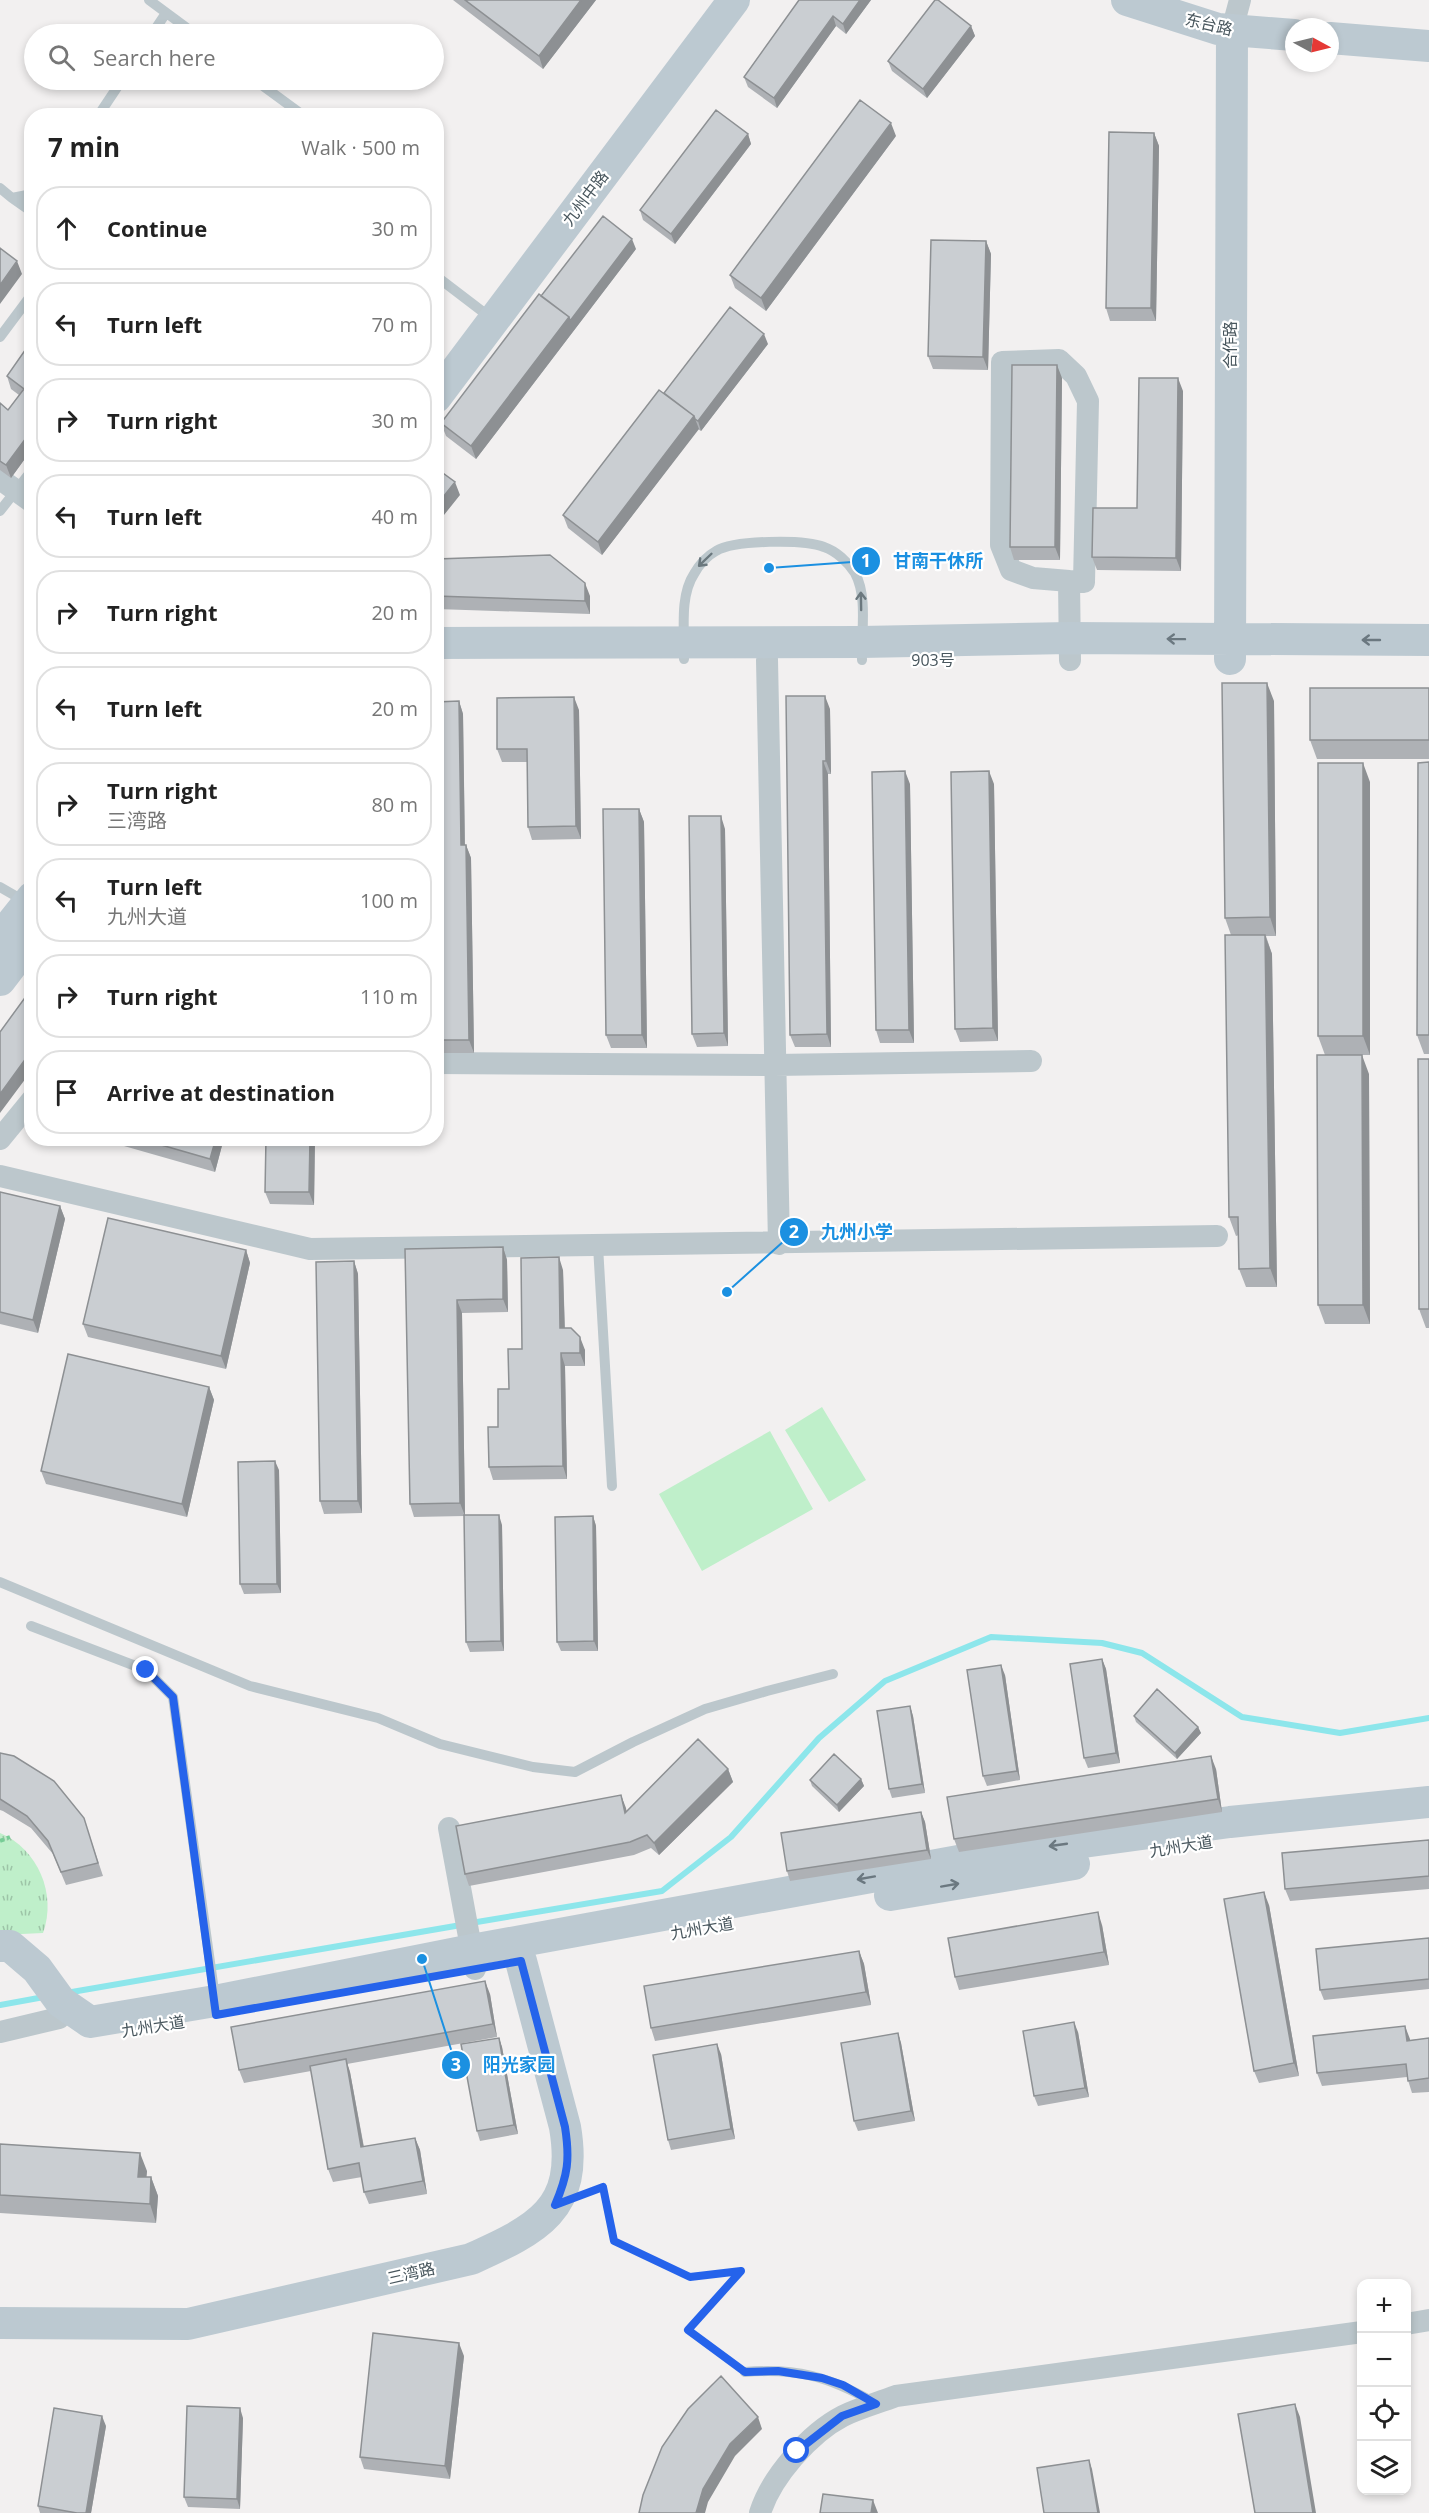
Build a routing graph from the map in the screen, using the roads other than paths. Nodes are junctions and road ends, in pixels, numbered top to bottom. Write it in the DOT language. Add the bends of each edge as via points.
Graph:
graph roads {
  1 [pos="149,0"];
  2 [pos="715,0"];
  3 [pos="734,0"];
  4 [pos="1127,0"];
  5 [pos="1240,0"];
  6 [pos="166,13"];
  7 [pos="159,24"];
  8 [pos="181,24"];
  9 [pos="1232,30"];
  10 [pos="1285,33"];
  11 [pos="1339,39"];
  12 [pos="1429,46"];
  13 [pos="115,90"];
  14 [pos="269,90"];
  15 [pos="103,108"];
  16 [pos="293,108"];
  17 [pos="0,188"];
  18 [pos="24,196"];
  19 [pos="12,198"];
  20 [pos="24,206"];
  21 [pos="444,282"];
  22 [pos="24,305"];
  23 [pos="486,314"];
  24 [pos="0,337"];
  25 [pos="444,358"];
  26 [pos="444,384"];
  27 [pos="16,491"];
  28 [pos="0,512"];
  29 [pos="1070,581"];
  30 [pos="1429,640"];
  31 [pos="444,643"];
  32 [pos="1069,649"];
  33 [pos="684,650"];
  34 [pos="1230,650"];
  35 [pos="862,651"];
  36 [pos="444,657"];
  37 [pos="766,660"];
  38 [pos="1429,660"];
  39 [pos="0,888"];
  40 [pos="24,898"];
  41 [pos="24,908"];
  42 [pos="0,938"];
  43 [pos="24,948"];
  44 [pos="0,980"];
  45 [pos="1031,1061"];
  46 [pos="444,1063"];
  47 [pos="775,1065"];
  48 [pos="24,1110"];
  49 [pos="0,1139"];
  50 [pos="0,1176"];
  51 [pos="1217,1236"];
  52 [pos="779,1244"];
  53 [pos="598,1246"];
  54 [pos="612,1486"];
  55 [pos="0,1582"];
  56 [pos="31,1626"];
  57 [pos="833,1674"];
  58 [pos="1429,1802"];
  59 [pos="1429,1819"];
  60 [pos="449,1828"];
  61 [pos="0,1946"];
  62 [pos="472,1953"];
  63 [pos="521,1961"];
  64 [pos="20,1970"];
  65 [pos="214,2000"];
  66 [pos="57,2010"];
  67 [pos="0,2032"];
  68 [pos="1429,2320"];
  69 [pos="0,2323"];
  70 [pos="1411,2323"];
  71 [pos="1357,2333"];
  72 [pos="745,2372"];
  73 [pos="876,2404"];
  74 [pos="760,2513"];
  1 -- 6 [label="lane"];
  2 -- 23 [label="street"];
  3 -- 23 [label="street, 九州中路"];
  4 -- 9 [label="street, 东台路" via="1186,20"];
  5 -- 9 [label="street"];
  6 -- 7 [label="lane"];
  6 -- 8 [label="lane"];
  9 -- 10 [label="street, 东台路"];
  9 -- 34 [label="street, 合作路"];
  11 -- 12 [label="street"];
  13 -- 15 [label="lane"];
  14 -- 16 [label="lane"];
  17 -- 19 [label="lane"];
  18 -- 19 [label="lane"];
  19 -- 20 [label="lane"];
  21 -- 23 [label="lane"];
  22 -- 24 [label="lane"];
  23 -- 25 [label="street"];
  23 -- 26 [label="street, 九州中路"];
  27 -- 28 [label="lane"];
  29 -- 29 [label="street" via="1034,578 1011,570 1001,545 1002,362 1059,360 1076,376 1088,401 1084,582"];
  29 -- 32 [label="street"];
  30 -- 34 [label="street, one-way"];
  31 -- 33 [label="street"];
  32 -- 34 [label="street, 903号"];
  32 -- 35 [label="street, 903号"];
  33 -- 35 [label="street"];
  35 -- 33 [label="lane, one-way" via="862,592 855,574 843,558 826,547 807,542 732,544 703,561 686,592"];
  33 -- 36 [label="street, 903号"];
  33 -- 37 [label="street, 903号"];
  34 -- 38 [label="street, 903号"];
  35 -- 37 [label="street, 903号"];
  37 -- 47 [label="street"];
  39 -- 40 [label="lane"];
  41 -- 42 [label="street"];
  43 -- 44 [label="street"];
  45 -- 47 [label="street"];
  46 -- 47 [label="street"];
  47 -- 52 [label="street"];
  48 -- 49 [label="street"];
  50 -- 53 [label="street" via="310,1249"];
  51 -- 52 [label="street"];
  52 -- 53 [label="street"];
  53 -- 54 [label="lane"];
  55 -- 57 [label="lane" via="250,1686 378,1718 440,1744 532,1767 575,1772 705,1710"];
  56 -- 65 [label="lane" via="146,1670 173,1697"];
  58 -- 62 [label="street, one-way" via="1230,1822 1002,1853"];
  63 -- 59 [label="street, 九州大道, one-way" via="1209,1841"];
  60 -- 62 [label="street"];
  61 -- 64 [label="street, 九州大道" via="10,1946"];
  62 -- 63 [label="street, 九州大道"];
  62 -- 65 [label="street, 九州大道"];
  63 -- 69 [label="street, 三湾路" via="569,2154 566,2180 555,2205 537,2225 471,2259 188,2324"];
  64 -- 66 [label="street, 九州大道"];
  65 -- 66 [label="street, 九州大道" via="106,2033 87,2031"];
  66 -- 67 [label="street"];
  68 -- 70 [label="street"];
  71 -- 73 [label="street" via="896,2396"];
  72 -- 73 [label="lane" via="778,2371 822,2378"];
  73 -- 74 [label="street" via="842,2416 797,2451 765,2498"];
}
